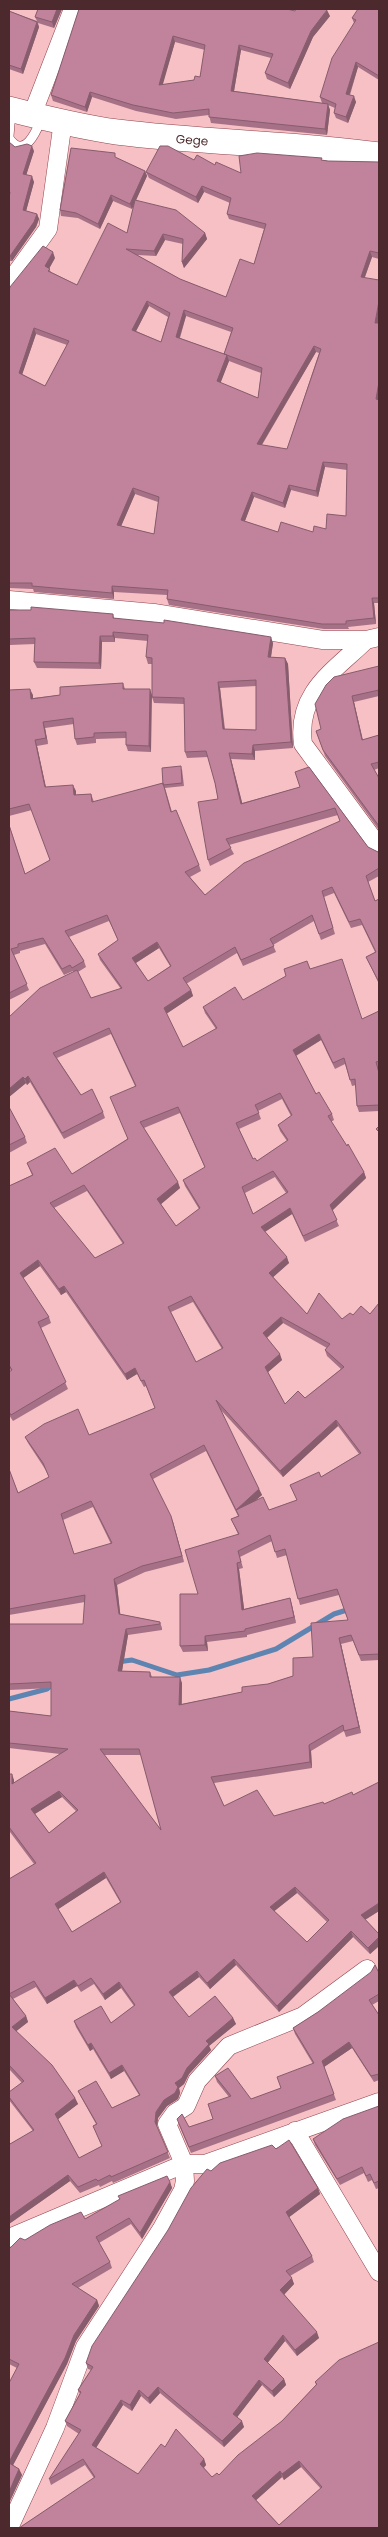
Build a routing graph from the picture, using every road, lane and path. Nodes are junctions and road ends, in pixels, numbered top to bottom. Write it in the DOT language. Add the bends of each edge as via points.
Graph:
graph roads {
  1 [pos="73,9"];
  2 [pos="31,114"];
  3 [pos="9,137"];
  4 [pos="379,156"];
  5 [pos="9,283"];
  6 [pos="9,600"];
  7 [pos="373,638"];
  8 [pos="379,848"];
  9 [pos="367,1969"];
  10 [pos="379,2102"];
  11 [pos="295,2131"];
  12 [pos="184,2164"];
  13 [pos="9,2238"];
  14 [pos="379,2272"];
  15 [pos="9,2528"];
  1 -- 2 [label="street"];
  2 -- 3 [label="lane"];
  2 -- 3 [label="lane" via="32,140 19,145"];
  2 -- 4 [label="street, Gege" via="115,132 332,149"];
  2 -- 5 [label="street" via="48,229"];
  6 -- 7 [label="street" via="154,613 323,640"];
  7 -- 8 [label="street" via="311,694 300,728 303,744"];
  9 -- 12 [label="street" via="303,2016 229,2046 217,2058 196,2081 186,2106 167,2124"];
  10 -- 11 [label="street"];
  11 -- 12 [label="street" via="205,2164"];
  11 -- 14 [label="street"];
  12 -- 13 [label="street"];
  12 -- 15 [label="street" via="183,2190 161,2230 85,2347 54,2428"];
}
